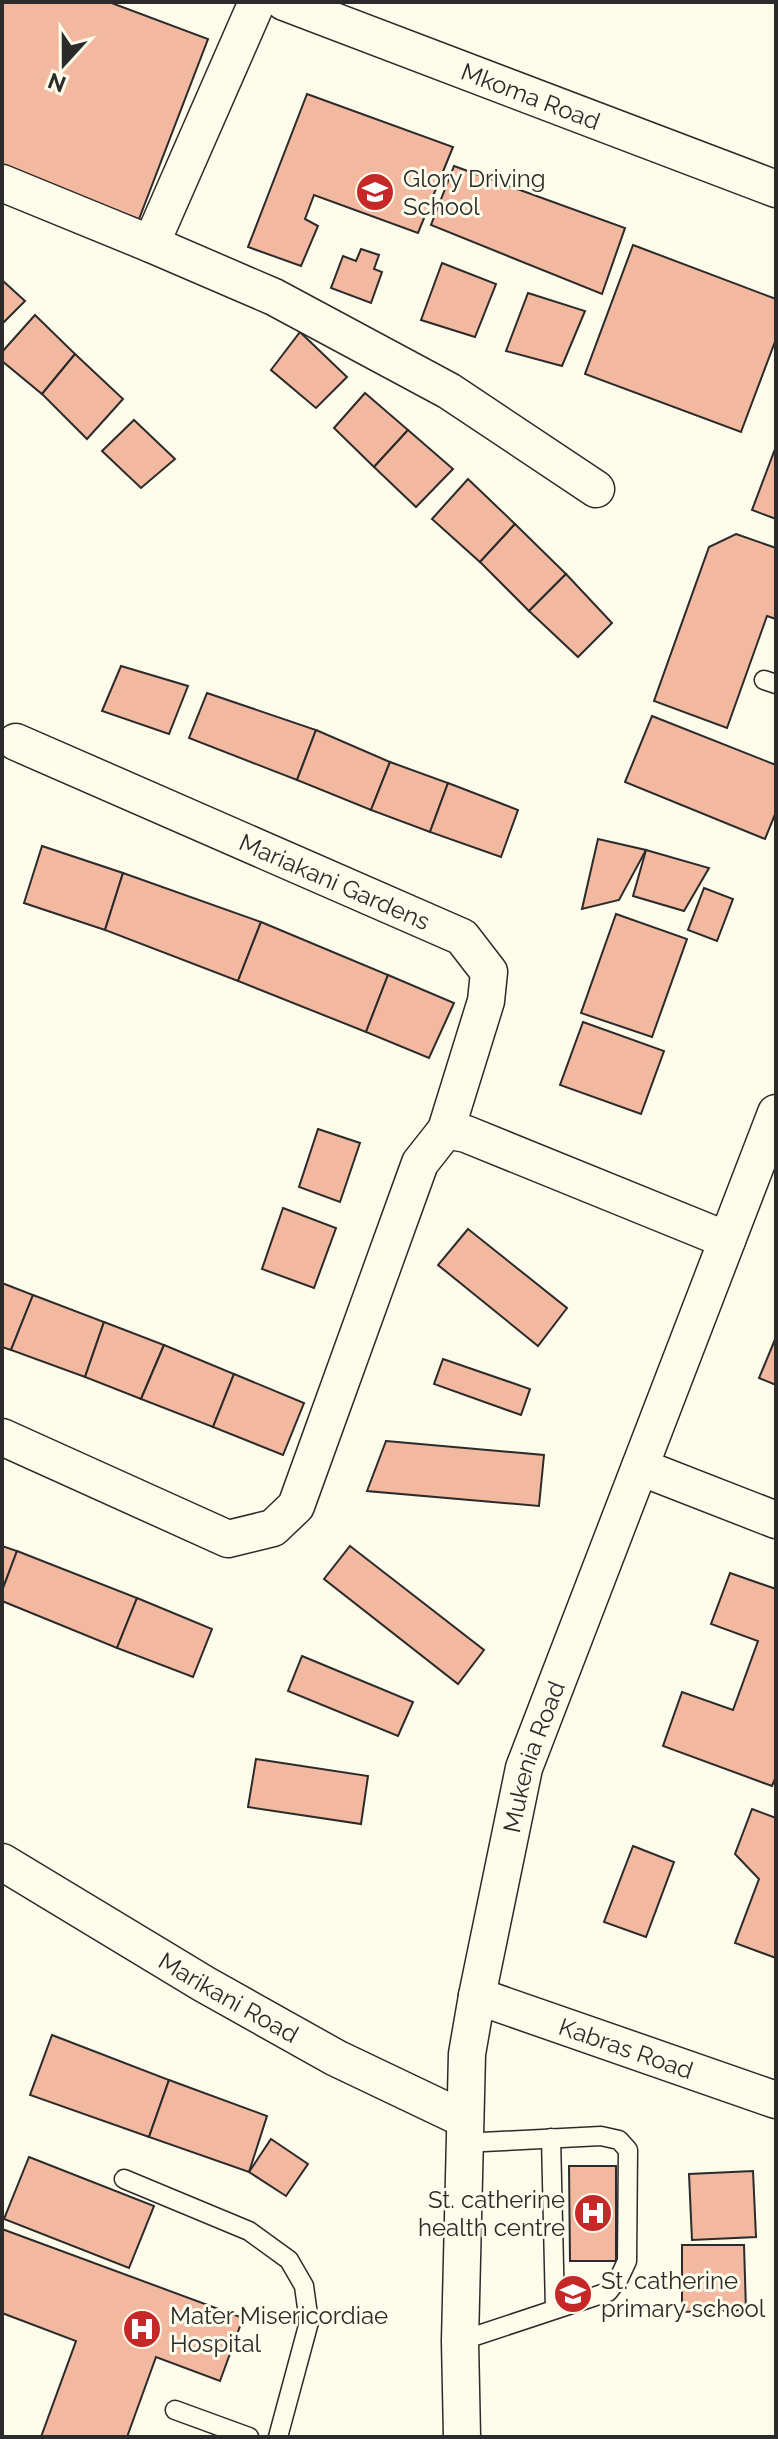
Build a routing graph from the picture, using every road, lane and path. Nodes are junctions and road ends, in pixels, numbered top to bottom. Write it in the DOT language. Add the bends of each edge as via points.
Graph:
graph roads {
  1 [pos="257,2"];
  2 [pos="284,2"];
  3 [pos="2,183"];
  4 [pos="776,189"];
  5 [pos="151,244"];
  6 [pos="596,489"];
  7 [pos="16,742"];
  8 [pos="776,1113"];
  9 [pos="446,1130"];
  10 [pos="727,1240"];
  11 [pos="2,1437"];
  12 [pos="640,1467"];
  13 [pos="776,1520"];
  14 [pos="2,1862"];
  15 [pos="477,1996"];
  16 [pos="776,2100"];
  17 [pos="464,2131"];
  18 [pos="551,2138"];
  19 [pos="124,2179"];
  20 [pos="555,2309"];
  21 [pos="460,2341"];
  22 [pos="175,2410"];
  23 [pos="249,2437"];
  24 [pos="278,2437"];
  25 [pos="462,2437"];
  1 -- 5 [label="street"];
  2 -- 4 [label="street, Mkoma Road"];
  3 -- 5 [label="street"];
  5 -- 6 [label="street" via="274,297 449,391"];
  7 -- 9 [label="street, Mariakani Gardens" via="462,937 489,972 486,1001"];
  8 -- 10 [label="street, Mukenia Road"];
  9 -- 10 [label="street"];
  9 -- 11 [label="street" via="420,1163 296,1506 273,1528 228,1539"];
  10 -- 12 [label="street, Mukenia Road"];
  12 -- 13 [label="street"];
  12 -- 15 [label="street, Mukenia Road" via="524,1768"];
  14 -- 17 [label="street, Marikani Road"];
  15 -- 16 [label="street, Kabras Road"];
  15 -- 17 [label="street, Mukenia Road" via="467,2054"];
  17 -- 18 [label="lane"];
  17 -- 21 [label="street, Mukenia Road"];
  18 -- 20 [label="lane"];
  18 -- 20 [label="lane" via="601,2136 619,2140 628,2150 627,2261 608,2292"];
  19 -- 24 [label="lane" via="249,2231 289,2260 304,2286 309,2322"];
  20 -- 21 [label="lane"];
  21 -- 25 [label="street, Mukenia Road"];
  22 -- 23 [label="lane"];
}
